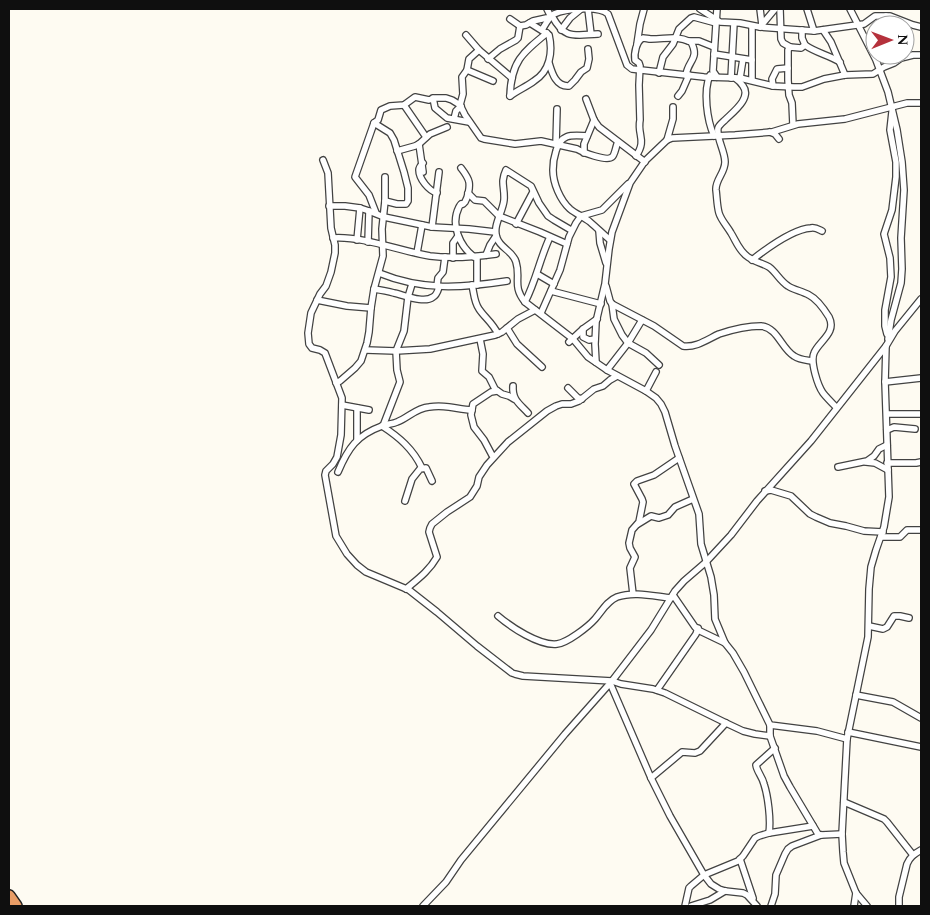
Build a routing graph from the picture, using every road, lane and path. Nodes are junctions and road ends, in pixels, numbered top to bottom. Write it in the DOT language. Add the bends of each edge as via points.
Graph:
graph roads {
  1 [pos="548,9"];
  2 [pos="582,9"];
  3 [pos="587,9"];
  4 [pos="644,9"];
  5 [pos="700,9"];
  6 [pos="717,9"];
  7 [pos="760,9"];
  8 [pos="775,9"];
  9 [pos="807,9"];
  10 [pos="850,9"];
  11 [pos="605,10"];
  12 [pos="780,12"];
  13 [pos="551,16"];
  14 [pos="769,17"];
  15 [pos="510,19"];
  16 [pos="716,21"];
  17 [pos="530,23"];
  18 [pos="734,23"];
  19 [pos="865,23"];
  20 [pos="857,25"];
  21 [pos="520,26"];
  22 [pos="752,26"];
  23 [pos="761,26"];
  24 [pos="781,28"];
  25 [pos="561,30"];
  26 [pos="802,30"];
  27 [pos="823,30"];
  28 [pos="544,31"];
  29 [pos="814,31"];
  30 [pos="591,34"];
  31 [pos="598,34"];
  32 [pos="466,35"];
  33 [pos="675,38"];
  34 [pos="689,41"];
  35 [pos="805,45"];
  36 [pos="637,46"];
  37 [pos="714,47"];
  38 [pos="790,47"];
  39 [pos="588,49"];
  40 [pos="479,50"];
  41 [pos="714,54"];
  42 [pos="732,57"];
  43 [pos="488,58"];
  44 [pos="742,59"];
  45 [pos="752,60"];
  46 [pos="840,62"];
  47 [pos="548,63"];
  48 [pos="890,65"];
  49 [pos="788,68"];
  50 [pos="467,70"];
  51 [pos="879,70"];
  52 [pos="640,71"];
  53 [pos="659,73"];
  54 [pos="711,74"];
  55 [pos="542,75"];
  56 [pos="687,75"];
  57 [pos="845,75"];
  58 [pos="512,78"];
  59 [pos="555,78"];
  60 [pos="735,78"];
  61 [pos="752,80"];
  62 [pos="494,82"];
  63 [pos="773,86"];
  64 [pos="789,88"];
  65 [pos="678,96"];
  66 [pos="433,98"];
  67 [pos="586,99"];
  68 [pos="921,103"];
  69 [pos="404,105"];
  70 [pos="461,106"];
  71 [pos="673,107"];
  72 [pos="892,107"];
  73 [pos="557,109"];
  74 [pos="454,119"];
  75 [pos="594,120"];
  76 [pos="469,122"];
  77 [pos="374,123"];
  78 [pos="794,125"];
  79 [pos="447,127"];
  80 [pos="770,132"];
  81 [pos="587,136"];
  82 [pos="716,136"];
  83 [pos="426,138"];
  84 [pos="780,139"];
  85 [pos="668,140"];
  86 [pos="618,142"];
  87 [pos="419,144"];
  88 [pos="557,144"];
  89 [pos="397,151"];
  90 [pos="584,153"];
  91 [pos="636,156"];
  92 [pos="323,160"];
  93 [pos="422,162"];
  94 [pos="645,162"];
  95 [pos="461,168"];
  96 [pos="423,172"];
  97 [pos="439,172"];
  98 [pos="385,177"];
  99 [pos="630,183"];
  100 [pos="533,192"];
  101 [pos="437,193"];
  102 [pos="468,193"];
  103 [pos="385,201"];
  104 [pos="330,206"];
  105 [pos="360,208"];
  106 [pos="372,212"];
  107 [pos="499,216"];
  108 [pos="582,216"];
  109 [pos="384,217"];
  110 [pos="516,224"];
  111 [pos="422,225"];
  112 [pos="432,227"];
  113 [pos="456,228"];
  114 [pos="571,230"];
  115 [pos="599,231"];
  116 [pos="822,231"];
  117 [pos="496,234"];
  118 [pos="458,236"];
  119 [pos="550,237"];
  120 [pos="334,238"];
  121 [pos="357,240"];
  122 [pos="610,240"];
  123 [pos="368,242"];
  124 [pos="567,244"];
  125 [pos="383,245"];
  126 [pos="417,253"];
  127 [pos="496,254"];
  128 [pos="486,255"];
  129 [pos="445,257"];
  130 [pos="473,257"];
  131 [pos="453,258"];
  132 [pos="752,260"];
  133 [pos="607,266"];
  134 [pos="379,273"];
  135 [pos="537,274"];
  136 [pos="508,281"];
  137 [pos="412,284"];
  138 [pos="554,284"];
  139 [pos="605,284"];
  140 [pos="475,285"];
  141 [pos="438,286"];
  142 [pos="374,289"];
  143 [pos="551,291"];
  144 [pos="608,296"];
  145 [pos="408,297"];
  146 [pos="921,299"];
  147 [pos="317,300"];
  148 [pos="525,302"];
  149 [pos="612,304"];
  150 [pos="600,305"];
  151 [pos="371,308"];
  152 [pos="538,311"];
  153 [pos="597,319"];
  154 [pos="642,320"];
  155 [pos="507,328"];
  156 [pos="583,329"];
  157 [pos="498,334"];
  158 [pos="480,339"];
  159 [pos="571,340"];
  160 [pos="593,340"];
  161 [pos="628,343"];
  162 [pos="887,343"];
  163 [pos="366,350"];
  164 [pos="396,351"];
  165 [pos="812,361"];
  166 [pos="596,362"];
  167 [pos="659,365"];
  168 [pos="542,367"];
  169 [pos="607,370"];
  170 [pos="656,372"];
  171 [pos="618,376"];
  172 [pos="921,378"];
  173 [pos="885,382"];
  174 [pos="336,383"];
  175 [pos="512,386"];
  176 [pos="568,388"];
  177 [pos="497,390"];
  178 [pos="646,391"];
  179 [pos="514,399"];
  180 [pos="580,399"];
  181 [pos="342,405"];
  182 [pos="836,407"];
  183 [pos="357,408"];
  184 [pos="369,410"];
  185 [pos="472,410"];
  186 [pos="528,413"];
  187 [pos="887,414"];
  188 [pos="921,414"];
  189 [pos="357,425"];
  190 [pos="382,426"];
  191 [pos="915,429"];
  192 [pos="371,430"];
  193 [pos="887,430"];
  194 [pos="357,440"];
  195 [pos="887,445"];
  196 [pos="492,455"];
  197 [pos="679,458"];
  198 [pos="866,462"];
  199 [pos="921,462"];
  200 [pos="887,463"];
  201 [pos="838,467"];
  202 [pos="422,468"];
  203 [pos="888,470"];
  204 [pos="338,472"];
  205 [pos="432,481"];
  206 [pos="765,491"];
  207 [pos="693,498"];
  208 [pos="406,500"];
  209 [pos="638,524"];
  210 [pos="921,530"];
  211 [pos="882,534"];
  212 [pos="706,562"];
  213 [pos="406,589"];
  214 [pos="633,594"];
  215 [pos="672,596"];
  216 [pos="498,616"];
  217 [pos="909,618"];
  218 [pos="869,626"];
  219 [pos="698,628"];
  220 [pos="725,643"];
  221 [pos="611,682"];
  222 [pos="657,690"];
  223 [pos="856,695"];
  224 [pos="921,718"];
  225 [pos="726,723"];
  226 [pos="770,724"];
  227 [pos="770,736"];
  228 [pos="848,736"];
  229 [pos="921,747"];
  230 [pos="774,748"];
  231 [pos="651,778"];
  232 [pos="844,802"];
  233 [pos="813,826"];
  234 [pos="769,833"];
  235 [pos="842,834"];
  236 [pos="821,835"];
  237 [pos="921,850"];
  238 [pos="913,855"];
  239 [pos="740,859"];
  240 [pos="704,875"];
  241 [pos="725,891"];
  242 [pos="856,893"];
  243 [pos="9,896"];
  244 [pos="756,905"];
  245 [pos="16,906"];
  246 [pos="423,906"];
  247 [pos="685,906"];
  248 [pos="691,906"];
  249 [pos="771,906"];
  250 [pos="854,906"];
  251 [pos="867,906"];
  252 [pos="899,906"];
  1 -- 13 [label="street"];
  2 -- 3 [label="street"];
  2 -- 13 [label="street"];
  2 -- 25 [label="street"];
  3 -- 11 [label="street"];
  3 -- 30 [label="street"];
  4 -- 36 [label="street"];
  5 -- 16 [label="street"];
  6 -- 16 [label="street"];
  7 -- 23 [label="street"];
  8 -- 14 [label="street"];
  9 -- 29 [label="street"];
  10 -- 20 [label="street"];
  11 -- 52 [label="street" via="627,66"];
  12 -- 14 [label="street"];
  12 -- 24 [label="street"];
  13 -- 17 [label="street"];
  13 -- 25 [label="street"];
  13 -- 28 [label="street"];
  14 -- 23 [label="street"];
  15 -- 21 [label="street"];
  16 -- 18 [label="street"];
  16 -- 33 [label="street" via="690,18"];
  16 -- 37 [label="street"];
  17 -- 21 [label="street"];
  17 -- 28 [label="street"];
  18 -- 22 [label="street"];
  18 -- 42 [label="street"];
  19 -- 20 [label="street"];
  20 -- 27 [label="street"];
  20 -- 51 [label="street"];
  21 -- 43 [label="street" via="516,40"];
  22 -- 23 [label="street"];
  22 -- 45 [label="street"];
  23 -- 24 [label="street"];
  24 -- 26 [label="street"];
  24 -- 38 [label="street" via="782,41"];
  25 -- 30 [label="street" via="569,34"];
  26 -- 29 [label="street"];
  26 -- 35 [label="street"];
  27 -- 29 [label="street"];
  27 -- 46 [label="street"];
  28 -- 47 [label="street" via="550,42"];
  28 -- 58 [label="street" via="518,59"];
  30 -- 31 [label="street"];
  32 -- 40 [label="street"];
  33 -- 34 [label="street"];
  33 -- 36 [label="street" via="644,38"];
  33 -- 53 [label="street" via="663,57"];
  34 -- 37 [label="street"];
  34 -- 56 [label="street" via="695,53"];
  35 -- 38 [label="street"];
  35 -- 46 [label="street"];
  36 -- 52 [label="street" via="634,58 640,64"];
  37 -- 41 [label="street"];
  38 -- 49 [label="street"];
  39 -- 59 [label="street" via="588,68 572,84 561,86"];
  40 -- 43 [label="street"];
  40 -- 50 [label="street" via="469,59"];
  41 -- 42 [label="street"];
  41 -- 54 [label="street"];
  42 -- 44 [label="street"];
  42 -- 60 [label="street"];
  43 -- 58 [label="street"];
  44 -- 45 [label="street"];
  44 -- 60 [label="street"];
  45 -- 61 [label="street"];
  46 -- 57 [label="street"];
  47 -- 55 [label="street"];
  47 -- 59 [label="street"];
  48 -- 51 [label="street"];
  49 -- 63 [label="street" via="777,69 772,79"];
  49 -- 64 [label="street"];
  50 -- 62 [label="street"];
  50 -- 70 [label="street" via="462,80"];
  51 -- 57 [label="street" via="873,74"];
  51 -- 72 [label="street"];
  52 -- 53 [label="street"];
  52 -- 91 [label="street" via="642,143"];
  53 -- 56 [label="street"];
  54 -- 56 [label="street"];
  54 -- 60 [label="street"];
  54 -- 82 [label="street" via="707,90 708,108 710,125"];
  55 -- 58 [label="street" via="510,96"];
  55 -- 59 [label="street"];
  56 -- 65 [label="street"];
  57 -- 64 [label="street"];
  60 -- 61 [label="street"];
  60 -- 82 [label="street" via="745,88 744,99 721,124"];
  61 -- 63 [label="street"];
  63 -- 64 [label="street"];
  64 -- 78 [label="street"];
  66 -- 69 [label="street" via="415,97"];
  66 -- 70 [label="street" via="446,98"];
  66 -- 74 [label="street" via="438,112"];
  67 -- 75 [label="street"];
  68 -- 72 [label="street"];
  69 -- 77 [label="street" via="381,110"];
  69 -- 83 [label="street"];
  70 -- 74 [label="street"];
  70 -- 76 [label="street"];
  71 -- 85 [label="street"];
  72 -- 78 [label="street" via="845,119"];
  72 -- 162 [label="street" via="904,190 901,283"];
  72 -- 162 [label="street" via="890,130 896,178 892,210 884,234 891,271 885,326"];
  73 -- 88 [label="street"];
  74 -- 76 [label="street"];
  75 -- 81 [label="street"];
  75 -- 86 [label="street"];
  76 -- 88 [label="street" via="484,140"];
  77 -- 89 [label="street" via="390,134"];
  77 -- 106 [label="street" via="355,177 369,195"];
  78 -- 80 [label="street"];
  79 -- 83 [label="street"];
  80 -- 82 [label="street"];
  80 -- 84 [label="street"];
  81 -- 88 [label="street" via="568,136"];
  81 -- 90 [label="street"];
  82 -- 85 [label="street"];
  82 -- 132 [label="street" via="725,156 723,173 716,188 719,213 742,252"];
  83 -- 87 [label="street"];
  85 -- 94 [label="street"];
  86 -- 90 [label="street" via="611,158"];
  86 -- 91 [label="street"];
  87 -- 89 [label="street"];
  87 -- 93 [label="street"];
  88 -- 90 [label="street"];
  88 -- 108 [label="street" via="553,163 556,184 566,205"];
  89 -- 103 [label="street" via="408,188 408,201 402,204"];
  91 -- 94 [label="street"];
  92 -- 104 [label="street" via="328,172"];
  93 -- 96 [label="street"];
  93 -- 101 [label="street" via="419,172 430,191"];
  94 -- 99 [label="street"];
  95 -- 102 [label="street" via="468,179"];
  97 -- 101 [label="street"];
  98 -- 103 [label="street"];
  99 -- 108 [label="street" via="602,210"];
  99 -- 122 [label="street"];
  100 -- 107 [label="street" via="529,184 506,170 503,176 504,202"];
  100 -- 110 [label="street"];
  100 -- 114 [label="street" via="548,216"];
  101 -- 112 [label="street"];
  102 -- 107 [label="street" via="475,200 484,201"];
  102 -- 113 [label="street" via="460,206"];
  103 -- 109 [label="street"];
  104 -- 105 [label="street"];
  104 -- 120 [label="street"];
  105 -- 106 [label="street"];
  105 -- 121 [label="street"];
  106 -- 109 [label="street"];
  106 -- 123 [label="street"];
  107 -- 110 [label="street"];
  107 -- 117 [label="street"];
  108 -- 114 [label="street"];
  108 -- 115 [label="street"];
  109 -- 111 [label="street"];
  109 -- 125 [label="street"];
  110 -- 119 [label="street"];
  111 -- 112 [label="street"];
  111 -- 126 [label="street"];
  112 -- 113 [label="street"];
  113 -- 117 [label="street"];
  113 -- 118 [label="street"];
  114 -- 124 [label="street"];
  115 -- 122 [label="street"];
  115 -- 133 [label="street"];
  116 -- 132 [label="street" via="812,227 784,237"];
  117 -- 128 [label="street"];
  117 -- 148 [label="street" via="498,241 515,259 518,290"];
  118 -- 130 [label="street"];
  118 -- 131 [label="street" via="452,243"];
  119 -- 124 [label="street"];
  119 -- 135 [label="street"];
  120 -- 121 [label="street"];
  120 -- 147 [label="street" via="331,272"];
  121 -- 123 [label="street"];
  122 -- 133 [label="street"];
  123 -- 125 [label="street"];
  124 -- 138 [label="street"];
  125 -- 126 [label="street"];
  125 -- 134 [label="street"];
  126 -- 129 [label="street"];
  127 -- 128 [label="street"];
  128 -- 130 [label="street"];
  129 -- 131 [label="street"];
  129 -- 141 [label="street"];
  130 -- 131 [label="street"];
  130 -- 140 [label="street"];
  132 -- 165 [label="street" via="771,269 788,287 811,296 828,317 830,333"];
  133 -- 139 [label="street"];
  134 -- 137 [label="street"];
  134 -- 142 [label="street"];
  135 -- 138 [label="street"];
  135 -- 148 [label="street"];
  136 -- 140 [label="street"];
  137 -- 141 [label="street"];
  137 -- 145 [label="street"];
  138 -- 143 [label="street"];
  139 -- 144 [label="street"];
  139 -- 150 [label="street"];
  140 -- 141 [label="street"];
  140 -- 157 [label="street" via="479,310"];
  141 -- 145 [label="street" via="432,298"];
  142 -- 145 [label="street"];
  142 -- 151 [label="street"];
  143 -- 150 [label="street"];
  143 -- 152 [label="street"];
  144 -- 149 [label="street"];
  144 -- 150 [label="street"];
  145 -- 164 [label="street" via="404,331"];
  146 -- 162 [label="street"];
  147 -- 151 [label="street"];
  147 -- 174 [label="street" via="308,327 309,344 325,353"];
  148 -- 152 [label="street"];
  149 -- 154 [label="street"];
  149 -- 161 [label="street" via="618,328"];
  150 -- 153 [label="street"];
  151 -- 163 [label="street"];
  152 -- 155 [label="street" via="518,319"];
  152 -- 159 [label="street"];
  153 -- 156 [label="street"];
  153 -- 160 [label="street"];
  154 -- 161 [label="street"];
  154 -- 165 [label="street" via="688,347 733,330 767,327 792,356"];
  155 -- 157 [label="street"];
  155 -- 168 [label="street" via="517,344"];
  156 -- 159 [label="street"];
  156 -- 160 [label="street" via="583,337"];
  157 -- 158 [label="street"];
  158 -- 164 [label="street" via="438,348"];
  158 -- 177 [label="street" via="482,371"];
  159 -- 166 [label="street"];
  160 -- 166 [label="street"];
  161 -- 167 [label="street"];
  161 -- 169 [label="street"];
  162 -- 173 [label="street"];
  162 -- 182 [label="street" via="880,356"];
  163 -- 164 [label="street"];
  163 -- 174 [label="street" via="356,368"];
  164 -- 190 [label="street" via="400,382"];
  165 -- 182 [label="street" via="823,393"];
  166 -- 169 [label="street"];
  169 -- 171 [label="street"];
  170 -- 178 [label="street"];
  171 -- 178 [label="street"];
  171 -- 180 [label="street"];
  172 -- 173 [label="street"];
  173 -- 187 [label="street"];
  174 -- 181 [label="street"];
  175 -- 179 [label="street"];
  176 -- 180 [label="street"];
  177 -- 179 [label="street"];
  177 -- 185 [label="street" via="473,404"];
  178 -- 197 [label="street" via="666,412"];
  179 -- 186 [label="street"];
  180 -- 213 [label="street" via="556,406 508,442 487,465 470,497 432,524 429,532 437,557 432,566"];
  181 -- 183 [label="street"];
  181 -- 213 [label="street" via="337,457 324,475 336,536 347,554 366,572"];
  182 -- 206 [label="street" via="811,441"];
  183 -- 184 [label="street"];
  183 -- 189 [label="street"];
  185 -- 190 [label="street" via="427,407"];
  185 -- 196 [label="street" via="472,423"];
  187 -- 188 [label="street"];
  187 -- 193 [label="street"];
  189 -- 192 [label="street" via="362,430"];
  189 -- 194 [label="street"];
  190 -- 192 [label="street"];
  190 -- 202 [label="street" via="400,438"];
  191 -- 193 [label="street" via="894,427"];
  192 -- 194 [label="street"];
  193 -- 195 [label="street"];
  194 -- 204 [label="street"];
  195 -- 198 [label="street"];
  195 -- 200 [label="street"];
  197 -- 207 [label="street"];
  197 -- 209 [label="street" via="634,484 642,499"];
  198 -- 201 [label="street"];
  198 -- 203 [label="street"];
  199 -- 200 [label="street"];
  200 -- 203 [label="street"];
  202 -- 205 [label="street" via="426,468"];
  202 -- 208 [label="street" via="413,476"];
  203 -- 211 [label="street" via="889,492"];
  206 -- 211 [label="street" via="791,496 810,514 830,523"];
  206 -- 212 [label="street"];
  207 -- 209 [label="street" via="675,507 668,515 651,516"];
  207 -- 212 [label="street"];
  209 -- 214 [label="street" via="632,530 629,543 635,557 630,568"];
  210 -- 211 [label="street" via="907,530 900,536"];
  211 -- 218 [label="street" via="870,578"];
  212 -- 215 [label="street"];
  212 -- 220 [label="street" via="713,587 714,616"];
  213 -- 221 [label="street" via="515,674"];
  214 -- 215 [label="street"];
  214 -- 216 [label="street" via="616,598 582,631 558,644 538,640"];
  215 -- 219 [label="street"];
  215 -- 221 [label="street" via="651,630"];
  217 -- 218 [label="street" via="894,616 883,629"];
  218 -- 223 [label="street"];
  219 -- 220 [label="street"];
  219 -- 222 [label="street"];
  220 -- 226 [label="street" via="744,672"];
  221 -- 222 [label="street"];
  221 -- 231 [label="street"];
  221 -- 246 [label="street"];
  222 -- 225 [label="street"];
  223 -- 224 [label="street" via="893,702"];
  223 -- 228 [label="street"];
  225 -- 227 [label="street" via="743,731"];
  225 -- 231 [label="street" via="700,751 682,752"];
  226 -- 227 [label="street"];
  226 -- 228 [label="street"];
  227 -- 230 [label="street"];
  228 -- 229 [label="street"];
  228 -- 232 [label="street"];
  230 -- 233 [label="street" via="790,787"];
  230 -- 234 [label="street" via="756,765 764,783"];
  231 -- 240 [label="street"];
  232 -- 235 [label="street"];
  232 -- 238 [label="street" via="884,819"];
  233 -- 234 [label="street"];
  233 -- 236 [label="street"];
  234 -- 239 [label="street" via="755,838"];
  235 -- 236 [label="street"];
  235 -- 242 [label="street" via="844,863"];
  236 -- 249 [label="street" via="792,846 785,854 776,875"];
  237 -- 238 [label="street"];
  238 -- 252 [label="street" via="907,864"];
  239 -- 240 [label="street"];
  239 -- 244 [label="street"];
  240 -- 241 [label="street" via="711,884"];
  240 -- 247 [label="street" via="689,888"];
  241 -- 244 [label="street" via="745,894"];
  241 -- 248 [label="street"];
  242 -- 250 [label="street"];
  242 -- 251 [label="street"];
  243 -- 245 [label="highway"];
}
